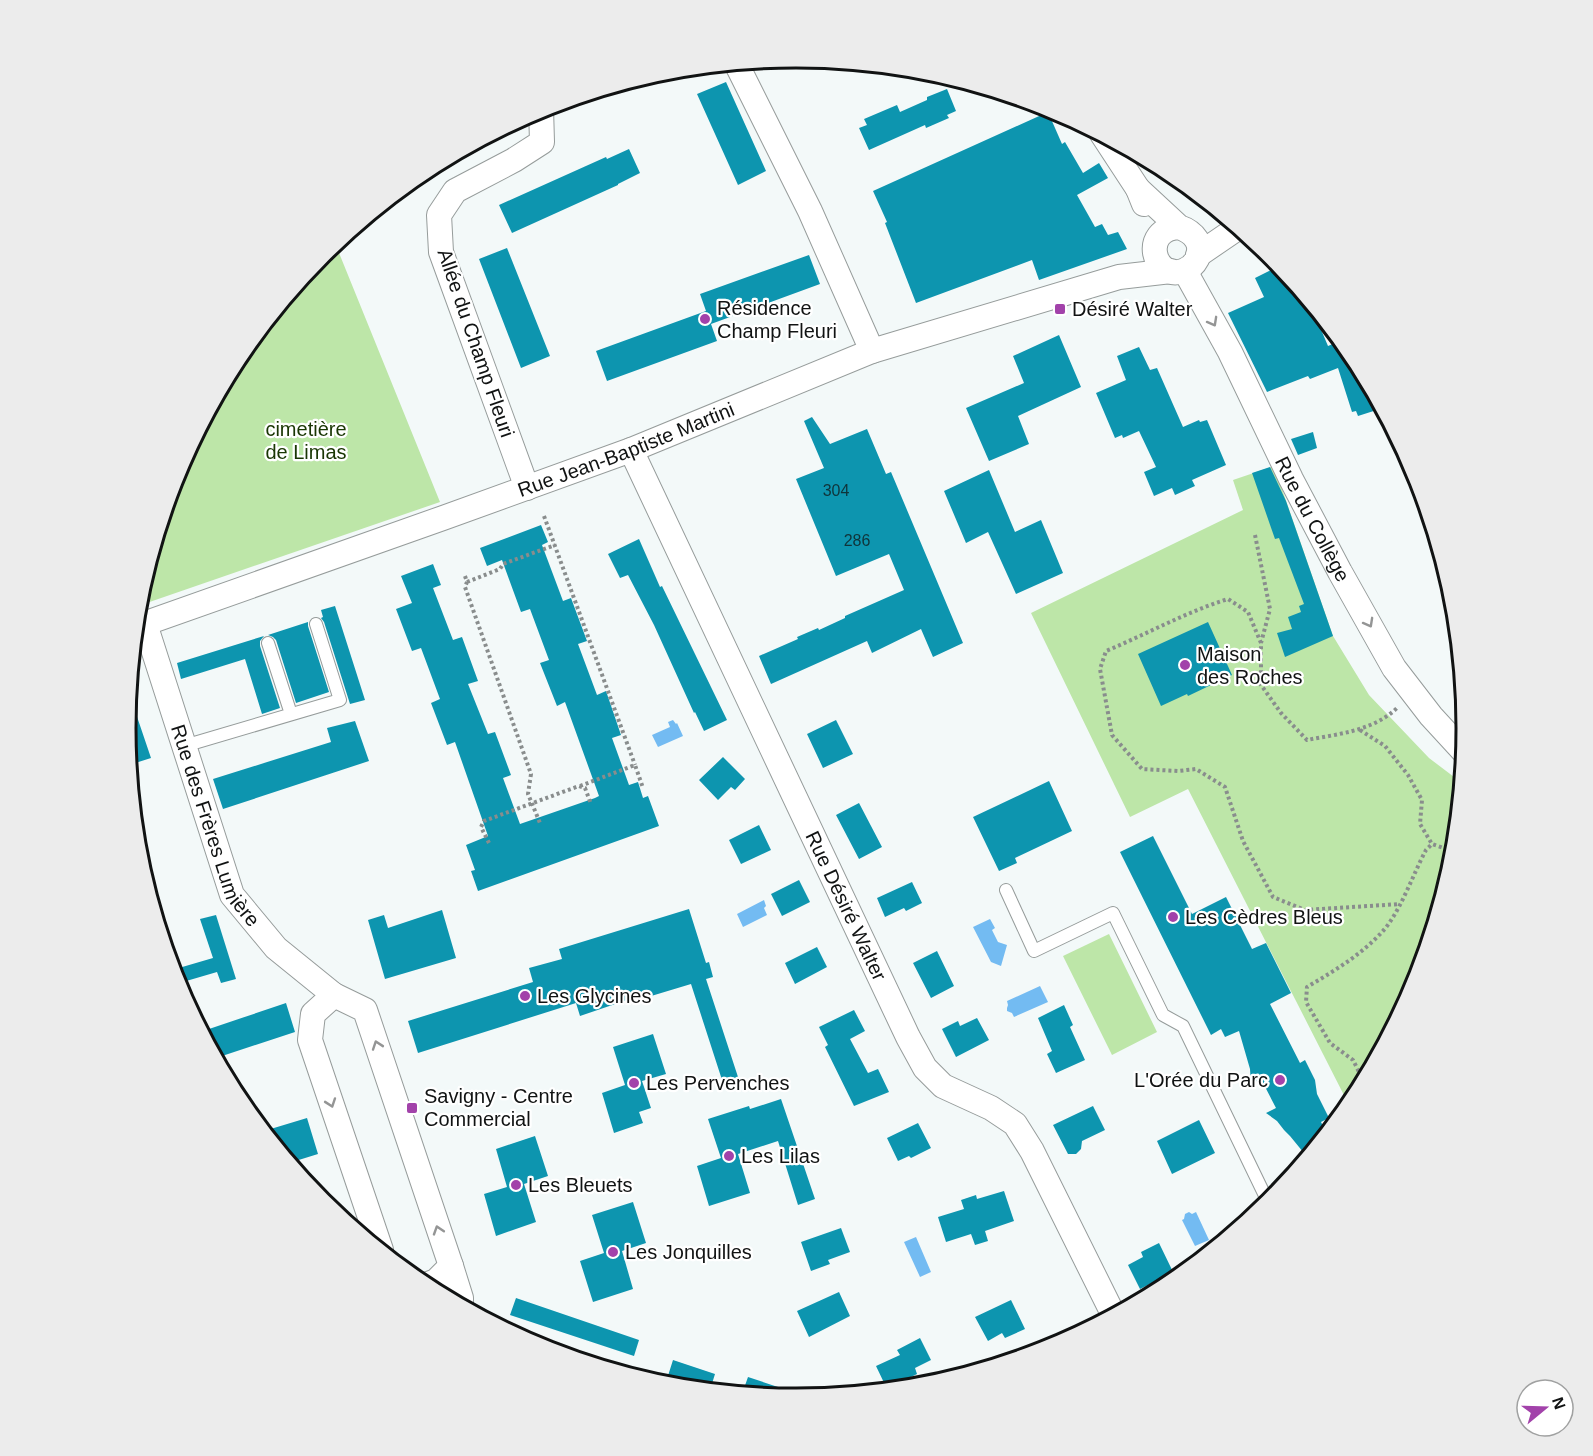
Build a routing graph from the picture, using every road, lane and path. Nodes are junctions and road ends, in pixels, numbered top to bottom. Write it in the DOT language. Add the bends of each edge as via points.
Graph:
graph roads {
  1 [pos="740,70"];
  2 [pos="541,119"];
  3 [pos="1111,147"];
  4 [pos="1230,229"];
  5 [pos="1177,249"];
  6 [pos="872,351"];
  7 [pos="631,450"];
  8 [pos="527,488"];
  9 [pos="544,516"];
  10 [pos="1255,535"];
  11 [pos="555,544"];
  12 [pos="465,576"];
  13 [pos="467,582"];
  14 [pos="145,624"];
  15 [pos="316,624"];
  16 [pos="143,635"];
  17 [pos="268,643"];
  18 [pos="1261,643"];
  19 [pos="1413,693"];
  20 [pos="291,714"];
  21 [pos="1359,730"];
  22 [pos="1457,744"];
  23 [pos="184,746"];
  24 [pos="635,765"];
  25 [pos="579,786"];
  26 [pos="643,788"];
  27 [pos="532,804"];
  28 [pos="591,804"];
  29 [pos="540,823"];
  30 [pos="489,843"];
  31 [pos="1432,844"];
  32 [pos="1445,849"];
  33 [pos="1006,890"];
  34 [pos="1400,904"];
  35 [pos="334,995"];
  36 [pos="1360,1073"];
  37 [pos="1264,1195"];
  38 [pos="377,1238"];
  39 [pos="450,1266"];
  40 [pos="436,1281"];
  41 [pos="460,1296"];
  42 [pos="1110,1309"];
  1 -- 6 [label="street" via="810,211"];
  2 -- 8 [label="street, Allée du Champ Fleuri" via="542,142 455,191 439,215 441,252"];
  3 -- 5 [label="street, Rue du Collège"];
  4 -- 5 [label="street, Rue Jean-Baptiste Martini"];
  5 -- 6 [label="street, Rue Jean-Baptiste Martini" via="1119,277"];
  5 -- 19 [label="street, Rue du Collège, one-way" via="1340,572 1394,668"];
  6 -- 7 [label="street, Rue Jean-Baptiste Martini"];
  7 -- 8 [label="street, Rue Jean-Baptiste Martini"];
  7 -- 42 [label="street, Rue Désiré Walter" via="925,1068 943,1086 992,1108 1015,1124"];
  8 -- 14 [label="street, Rue Jean-Baptiste Martini"];
  9 -- 11 [label="path"];
  10 -- 18 [label="path" via="1270,609"];
  11 -- 13 [label="path"];
  11 -- 24 [label="path"];
  12 -- 13 [label="path"];
  13 -- 27 [label="path" via="465,587 531,774 528,794"];
  15 -- 20 [label="lane" via="340,700"];
  16 -- 23 [label="street, Rue des Frères Lumière"];
  17 -- 20 [label="lane"];
  18 -- 21 [label="path" via="1261,685 1307,740"];
  18 -- 34 [label="path" via="1248,612 1228,599 1198,608 1106,651 1100,669 1112,735 1142,769 1196,769 1226,787 1243,842 1274,897 1305,910"];
  19 -- 21 [label="path" via="1389,715"];
  19 -- 22 [label="street, Rue du Collège"];
  20 -- 23 [label="lane"];
  21 -- 31 [label="path" via="1385,746 1408,775 1422,800 1420,824"];
  23 -- 35 [label="street, Rue des Frères Lumière" via="232,895 276,948"];
  24 -- 25 [label="path"];
  24 -- 26 [label="path"];
  25 -- 27 [label="path"];
  25 -- 28 [label="path" via="585,788"];
  27 -- 29 [label="path"];
  27 -- 30 [label="path" via="484,821 482,827"];
  31 -- 32 [label="path"];
  31 -- 34 [label="path"];
  33 -- 37 [label="lane" via="1034,951 1113,913 1163,1015 1183,1026"];
  34 -- 36 [label="path" via="1383,931 1342,967 1307,987 1306,1002 1330,1043 1353,1059"];
  35 -- 38 [label="street, one-way" via="313,1014 310,1040"];
  39 -- 35 [label="street, Rue des Frères Lumière, one-way" via="365,1010"];
  39 -- 40 [label="street"];
  39 -- 41 [label="street, Rue des Frères Lumière"];
}
